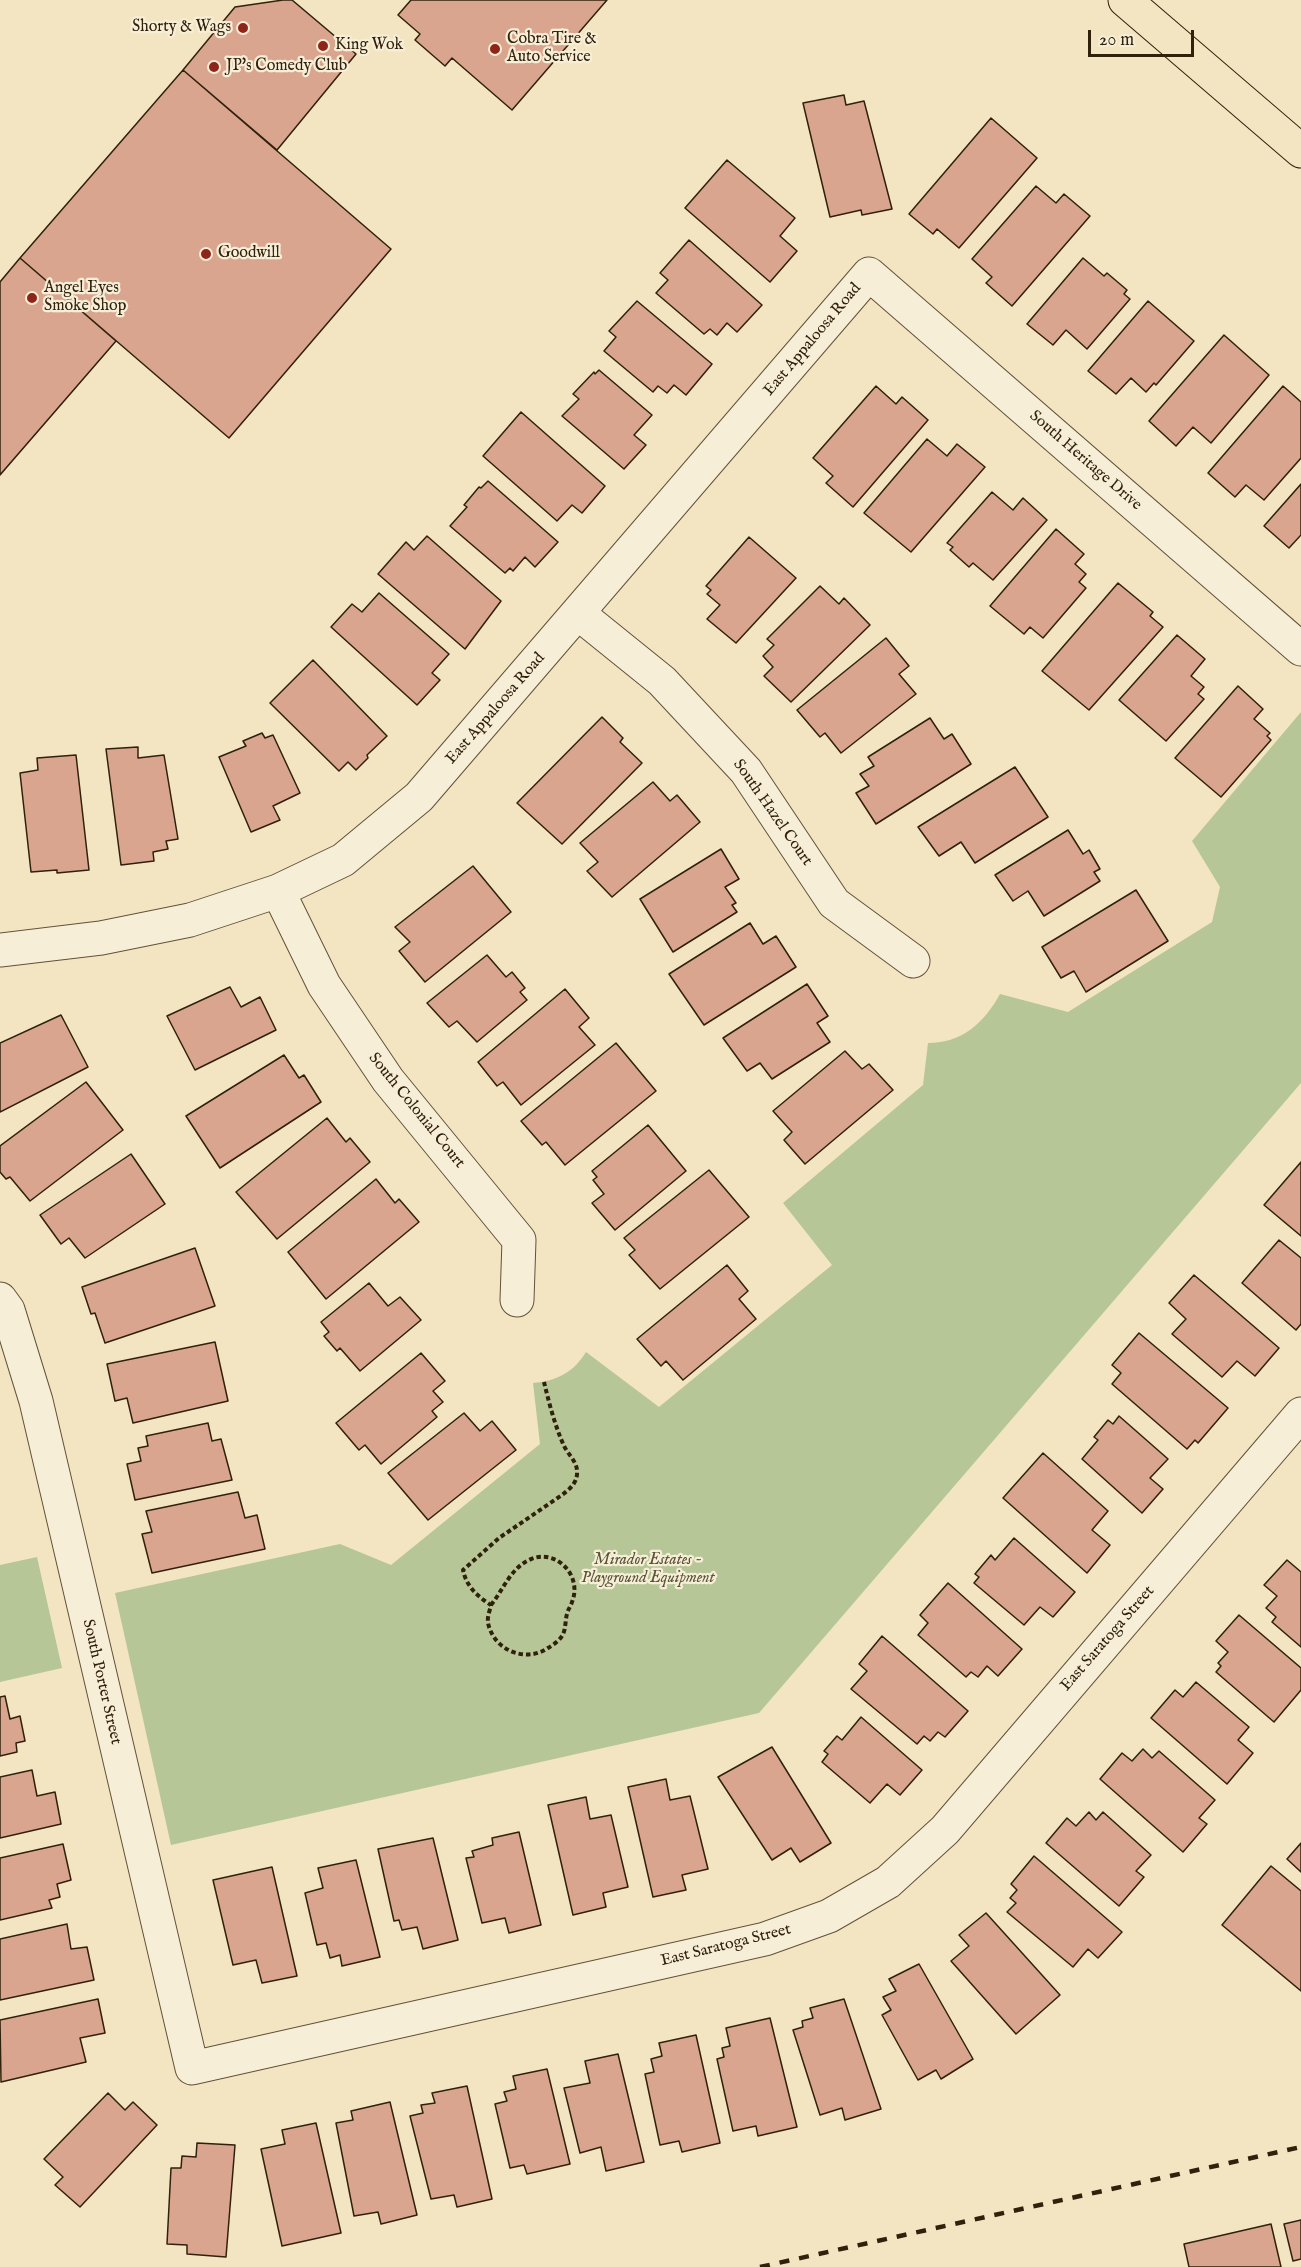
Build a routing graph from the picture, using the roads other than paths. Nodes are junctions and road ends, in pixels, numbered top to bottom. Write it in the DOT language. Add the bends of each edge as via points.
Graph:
graph roads {
  1 [pos="1125,0"];
  2 [pos="1301,151"];
  3 [pos="869,274"];
  4 [pos="579,614"];
  5 [pos="1301,649"];
  6 [pos="278,891"];
  7 [pos="0,950"];
  8 [pos="913,961"];
  9 [pos="0,1299"];
  10 [pos="517,1300"];
  11 [pos="1301,1414"];
  12 [pos="192,2068"];
  1 -- 2 [label="main road"];
  3 -- 4 [label="street, East Appaloosa Road"];
  3 -- 5 [label="street, South Heritage Drive"];
  4 -- 6 [label="street, East Appaloosa Road" via="419,797 343,860"];
  4 -- 8 [label="street, South Hazel Court" via="662,681 746,771 834,903"];
  6 -- 7 [label="street, East Appaloosa Road" via="190,920 101,938"];
  6 -- 10 [label="street, South Colonial Court" via="324,985 387,1080 519,1240"];
  9 -- 12 [label="street, South Porter Street" via="8,1310 36,1401"];
  11 -- 12 [label="street, East Saratoga Street" via="945,1830 888,1882 868,1894 830,1916 765,1939"];
}
